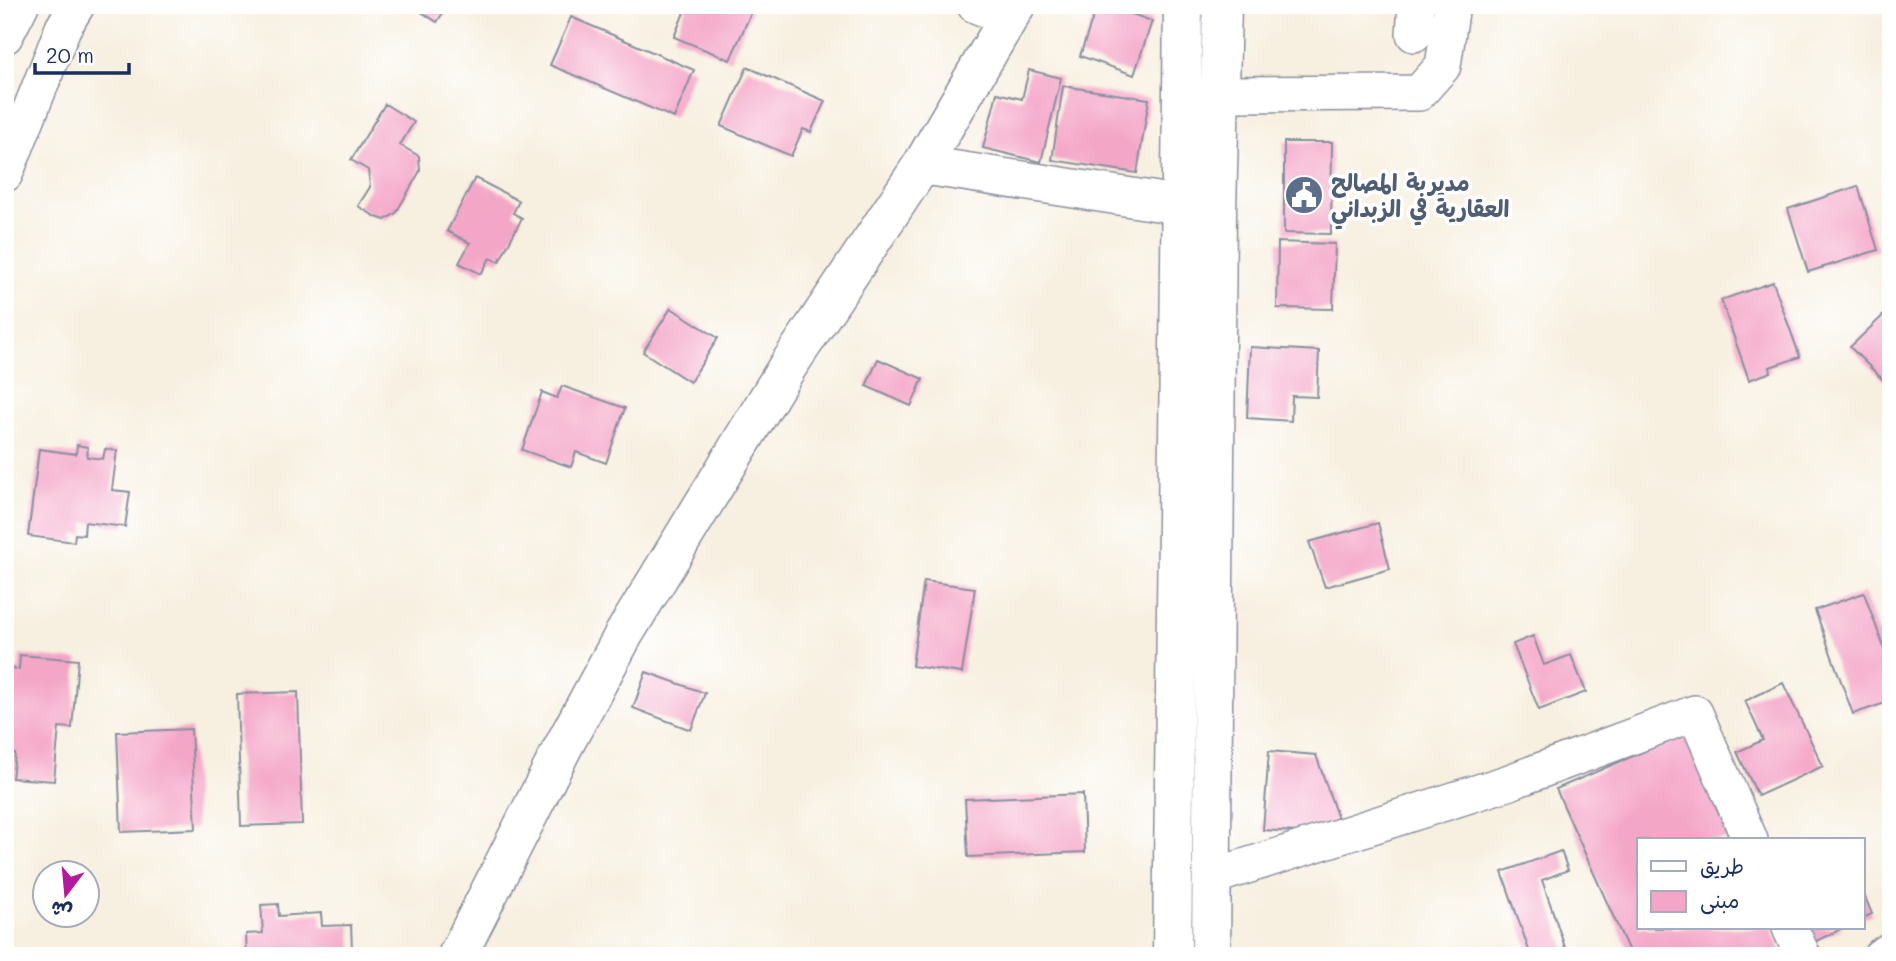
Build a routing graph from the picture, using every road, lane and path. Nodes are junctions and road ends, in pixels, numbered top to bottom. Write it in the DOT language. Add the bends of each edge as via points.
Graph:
graph roads {
  1 [pos="21,5"];
  2 [pos="77,5"];
  3 [pos="1183,5"];
  4 [pos="1222,5"];
  5 [pos="1452,5"];
  6 [pos="999,10"];
  7 [pos="5,36"];
  8 [pos="1220,93"];
  9 [pos="922,165"];
  10 [pos="5,174"];
  11 [pos="1179,206"];
  12 [pos="1217,211"];
  13 [pos="1749,838"];
  14 [pos="1212,877"];
  15 [pos="1791,930"];
  16 [pos="1891,950"];
  17 [pos="457,956"];
  18 [pos="1172,956"];
  19 [pos="1211,956"];
  20 [pos="1803,956"];
  21 [pos="1881,956"];
  1 -- 7 [label="street"];
  2 -- 10 [label="street" via="63,28"];
  3 -- 11 [label="main road"];
  4 -- 8 [label="main road"];
  5 -- 8 [label="street" via="1443,66 1419,93"];
  6 -- 9 [label="main road"];
  8 -- 12 [label="main road"];
  9 -- 11 [label="main road"];
  9 -- 17 [label="main road" via="779,380 624,634"];
  11 -- 12 [label="main road"];
  11 -- 18 [label="main road"];
  12 -- 14 [label="main road"];
  13 -- 14 [label="street" via="1695,713 1507,783"];
  14 -- 19 [label="main road"];
  15 -- 20 [label="street"];
  16 -- 21 [label="street"];
}
